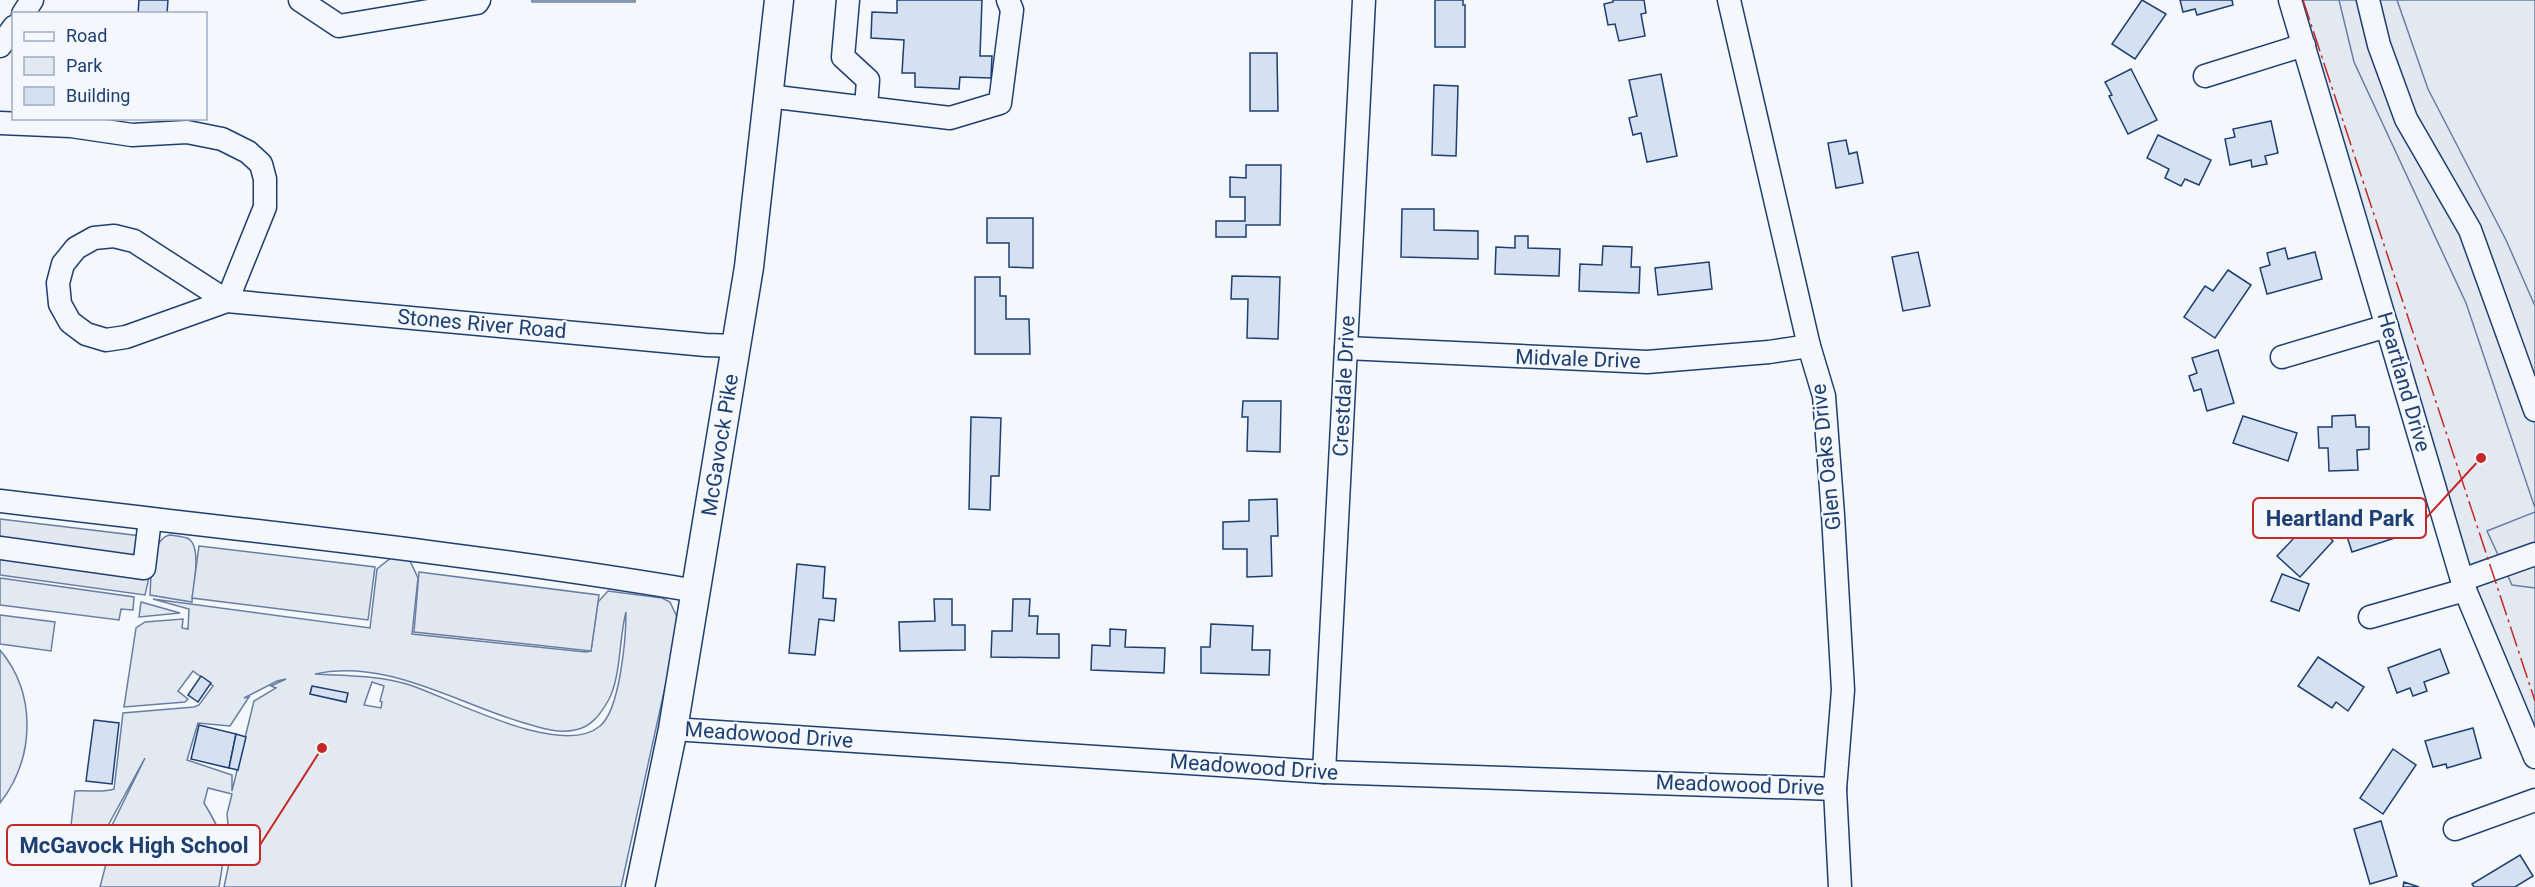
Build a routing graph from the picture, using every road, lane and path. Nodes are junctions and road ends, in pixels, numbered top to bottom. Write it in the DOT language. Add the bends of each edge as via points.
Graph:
graph roads {
  1 [pos="300,0"];
  2 [pos="479,0"];
  3 [pos="779,0"];
  4 [pos="848,0"];
  5 [pos="1008,0"];
  6 [pos="1364,0"];
  7 [pos="1729,0"];
  8 [pos="2290,0"];
  9 [pos="2368,0"];
  10 [pos="12,30"];
  11 [pos="2304,45"];
  12 [pos="0,46"];
  13 [pos="2205,76"];
  14 [pos="768,96"];
  15 [pos="866,108"];
  16 [pos="0,123"];
  17 [pos="227,301"];
  18 [pos="2387,326"];
  19 [pos="736,346"];
  20 [pos="1809,346"];
  21 [pos="1347,348"];
  22 [pos="2282,357"];
  23 [pos="2535,410"];
  24 [pos="0,501"];
  25 [pos="150,519"];
  26 [pos="0,548"];
  27 [pos="2535,554"];
  28 [pos="2464,585"];
  29 [pos="696,591"];
  30 [pos="2370,617"];
  31 [pos="673,729"];
  32 [pos="2535,757"];
  33 [pos="1324,772"];
  34 [pos="1835,789"];
  35 [pos="2535,800"];
  36 [pos="2455,829"];
  37 [pos="640,887"];
  38 [pos="1840,887"];
  1 -- 2 [label="street" via="339,26"];
  3 -- 14 [label="main road, McGavock Pike"];
  4 -- 15 [label="street" via="843,57 868,80"];
  5 -- 15 [label="street" via="1012,10 1000,103 950,118"];
  6 -- 21 [label="street, Crestdale Drive"];
  7 -- 20 [label="street, Glen Oaks Drive"];
  8 -- 11 [label="street, Heartland Drive"];
  9 -- 23 [label="street" via="2379,45 2406,119 2470,230"];
  10 -- 12 [label="street"];
  11 -- 13 [label="street"];
  11 -- 18 [label="street, Heartland Drive"];
  14 -- 15 [label="street"];
  14 -- 19 [label="main road, McGavock Pike"];
  16 -- 17 [label="street" via="71,126 132,135 187,132 222,139 248,152 261,164 265,207"];
  17 -- 17 [label="street" via="134,241 114,236 94,238 76,248 63,264 58,283 60,304 70,322 86,334 106,340 126,337"];
  17 -- 19 [label="street, Stones River Road"];
  18 -- 22 [label="street"];
  18 -- 28 [label="street, Heartland Drive"];
  19 -- 29 [label="main road, McGavock Pike"];
  20 -- 21 [label="street, Midvale Drive" via="1647,362"];
  20 -- 34 [label="street, Glen Oaks Drive" via="1824,396 1833,515 1843,690"];
  21 -- 33 [label="street, Crestdale Drive"];
  24 -- 25 [label="street"];
  25 -- 26 [label="street" via="144,568"];
  25 -- 29 [label="street" via="376,544"];
  27 -- 28 [label="street"];
  28 -- 30 [label="street"];
  28 -- 32 [label="street, Heartland Drive"];
  29 -- 31 [label="main road, McGavock Pike"];
  31 -- 33 [label="street, Meadowood Drive"];
  31 -- 37 [label="main road, McGavock Pike"];
  33 -- 34 [label="street, Meadowood Drive"];
  34 -- 38 [label="street, Glen Oaks Drive"];
  35 -- 36 [label="street"];
}
